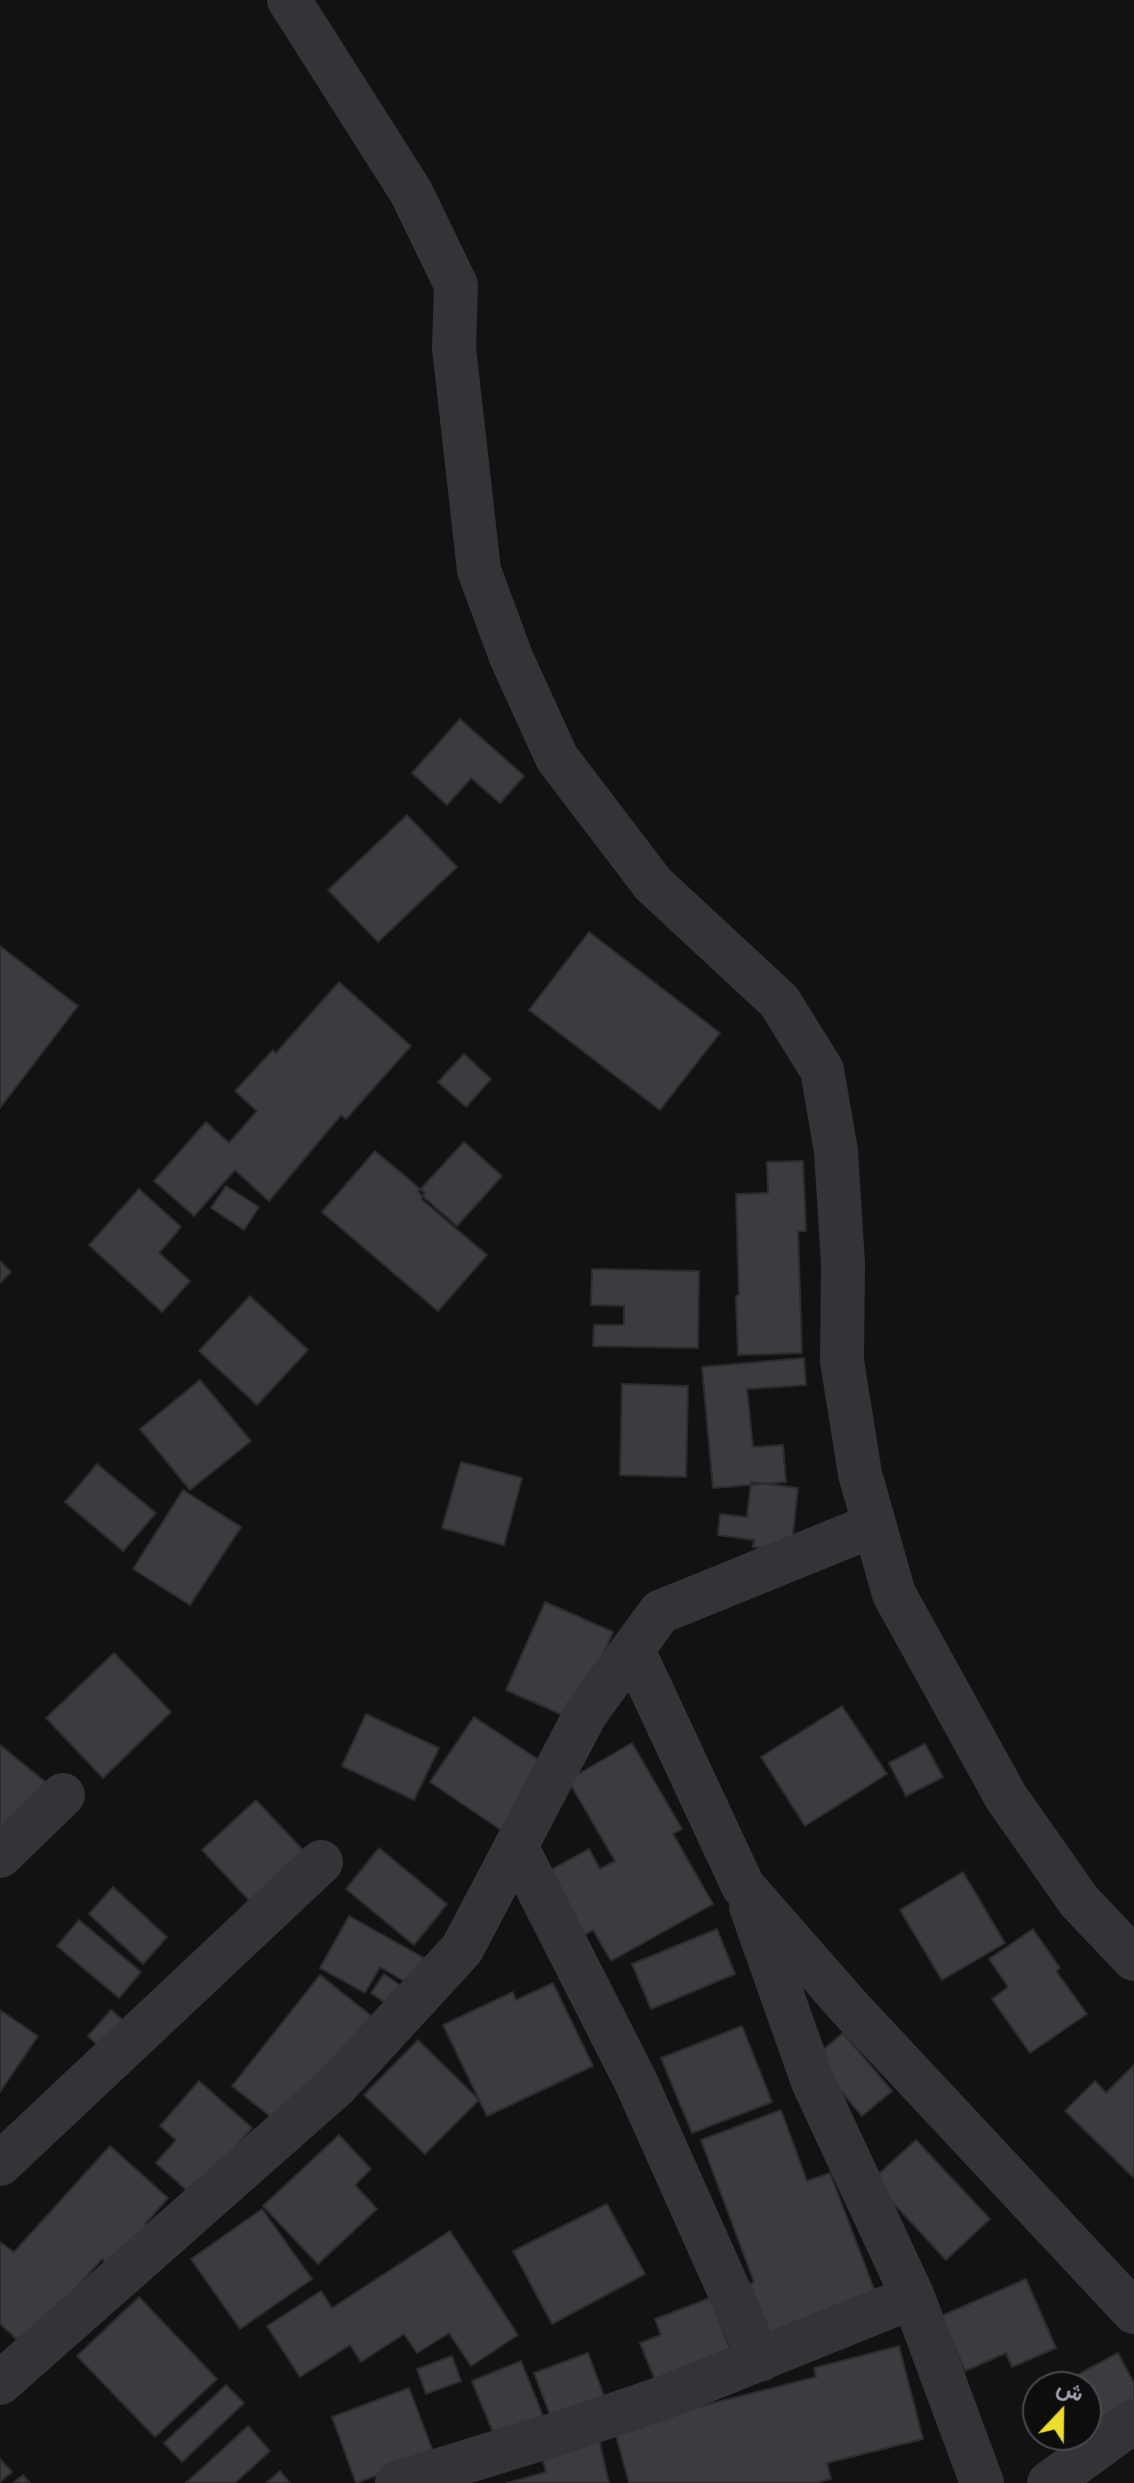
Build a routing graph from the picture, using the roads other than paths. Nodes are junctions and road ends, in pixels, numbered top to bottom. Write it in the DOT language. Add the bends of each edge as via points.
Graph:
graph roads {
  1 [pos="289,0"];
  2 [pos="874,1525"];
  3 [pos="633,1650"];
  4 [pos="63,1795"];
  5 [pos="516,1846"];
  6 [pos="0,1856"];
  7 [pos="321,1862"];
  8 [pos="743,1886"];
  9 [pos="1134,1959"];
  10 [pos="0,2164"];
  11 [pos="913,2297"];
  12 [pos="1134,2312"];
  13 [pos="760,2360"];
  14 [pos="0,2383"];
  15 [pos="1134,2421"];
  16 [pos="397,2483"];
  17 [pos="982,2483"];
  18 [pos="1049,2483"];
  1 -- 2 [label="street" via="411,192 456,285 454,348 479,570 557,758 653,884 779,1001 822,1070 836,1151 842,1361"];
  2 -- 3 [label="street" via="660,1612"];
  2 -- 9 [label="street" via="894,1594 1006,1797 1079,1901"];
  3 -- 5 [label="street" via="586,1713"];
  3 -- 8 [label="street"];
  4 -- 6 [label="street"];
  5 -- 13 [label="street" via="636,2082"];
  5 -- 14 [label="street" via="462,1949 336,2086"];
  7 -- 10 [label="street"];
  8 -- 11 [label="street" via="813,2082"];
  8 -- 12 [label="street"];
  11 -- 13 [label="street"];
  11 -- 17 [label="street"];
  13 -- 16 [label="street" via="639,2406"];
  15 -- 18 [label="street"];
}
